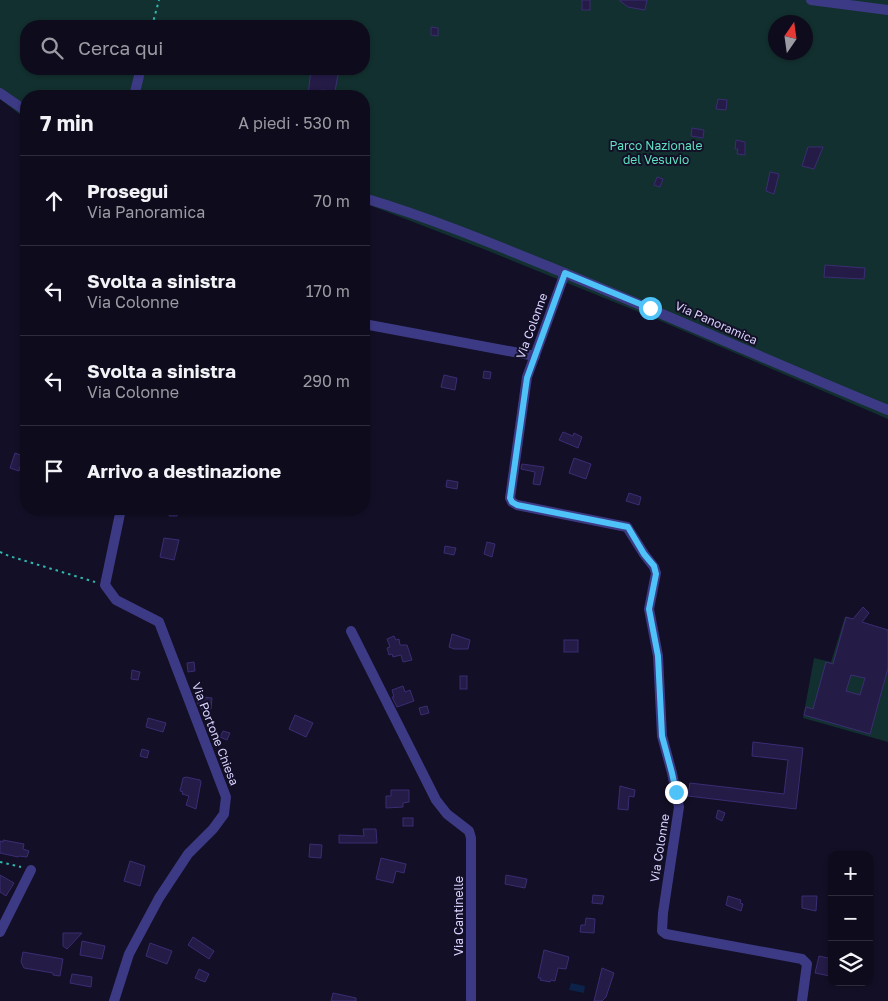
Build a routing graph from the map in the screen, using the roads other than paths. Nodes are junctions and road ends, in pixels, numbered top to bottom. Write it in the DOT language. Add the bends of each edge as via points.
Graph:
graph roads {
  1 [pos="811,0"];
  2 [pos="888,10"];
  3 [pos="139,76"];
  4 [pos="136,90"];
  5 [pos="0,93"];
  6 [pos="20,107"];
  7 [pos="370,200"];
  8 [pos="565,273"];
  9 [pos="370,325"];
  10 [pos="535,356"];
  11 [pos="888,410"];
  12 [pos="120,515"];
  13 [pos="352,631"];
  14 [pos="31,870"];
  15 [pos="0,932"];
  16 [pos="114,1001"];
  17 [pos="471,1001"];
  18 [pos="802,1001"];
  1 -- 2 [label="street"];
  3 -- 4 [label="street"];
  5 -- 6 [label="street"];
  7 -- 8 [label="street, Via Panoramica"];
  8 -- 10 [label="street, Via Colonne"];
  8 -- 11 [label="street, Via Panoramica"];
  9 -- 10 [label="street"];
  10 -- 18 [label="street, Via Colonne" via="521,412 512,502 628,527 656,574 649,609 658,656 662,736 679,807 662,931 802,959 807,964"];
  12 -- 16 [label="street, Via Portone Chiesa" via="105,585 116,600 159,622 226,797 224,814 188,854 159,898 129,954"];
  13 -- 17 [label="street, Via Cantinelle" via="436,800 447,814 469,831"];
  14 -- 15 [label="street"];
}
